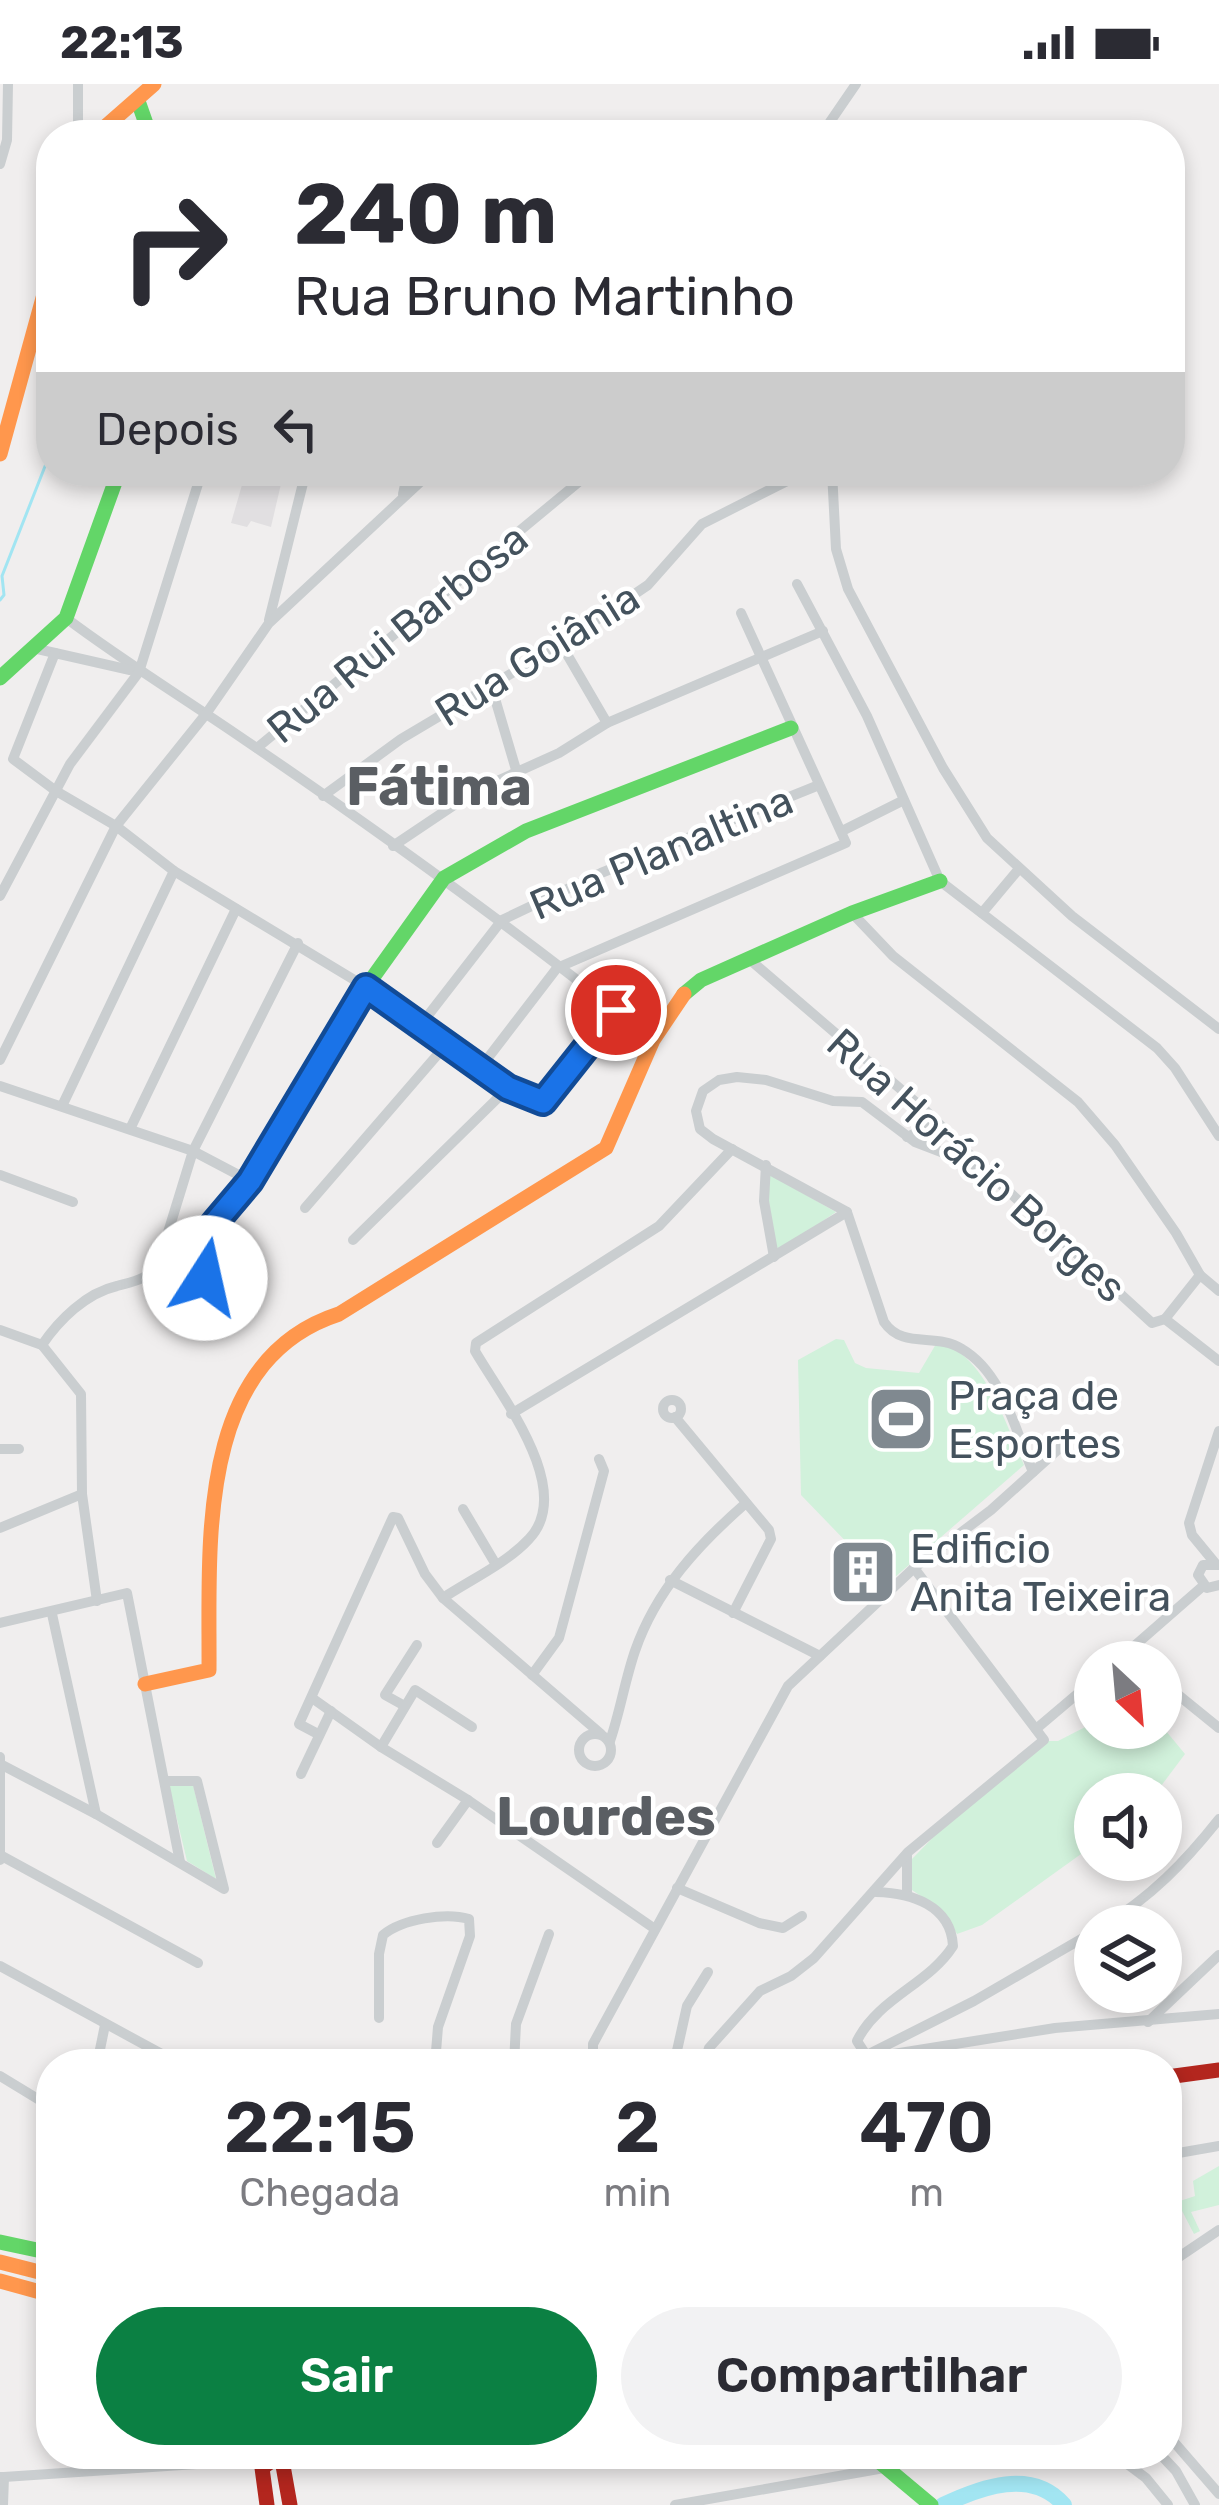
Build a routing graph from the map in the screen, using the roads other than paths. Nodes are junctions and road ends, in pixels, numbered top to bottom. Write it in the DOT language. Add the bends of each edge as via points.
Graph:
graph roads {
  1 [pos="8,84"];
  2 [pos="78,84"];
  3 [pos="154,84"];
  4 [pos="856,84"];
  5 [pos="137,100"];
  6 [pos="85,120"];
  7 [pos="107,120"];
  8 [pos="144,120"];
  9 [pos="831,120"];
  10 [pos="0,164"];
  11 [pos="36,323"];
  12 [pos="0,454"];
  13 [pos="114,486"];
  14 [pos="197,486"];
  15 [pos="302,486"];
  16 [pos="405,486"];
  17 [pos="414,486"];
  18 [pos="576,486"];
  19 [pos="777,486"];
  20 [pos="833,486"];
  21 [pos="404,494"];
  22 [pos="797,584"];
  23 [pos="741,613"];
  24 [pos="66,617"];
  25 [pos="268,623"];
  26 [pos="823,631"];
  27 [pos="561,644"];
  28 [pos="33,648"];
  29 [pos="55,653"];
  30 [pos="762,658"];
  31 [pos="139,672"];
  32 [pos="0,678"];
  33 [pos="491,685"];
  34 [pos="206,714"];
  35 [pos="607,724"];
  36 [pos="791,728"];
  37 [pos="257,748"];
  38 [pos="517,772"];
  39 [pos="819,785"];
  40 [pos="56,791"];
  41 [pos="323,796"];
  42 [pos="902,801"];
  43 [pos="116,826"];
  44 [pos="842,830"];
  45 [pos="393,846"];
  46 [pos="1018,870"];
  47 [pos="174,871"];
  48 [pos="444,878"];
  49 [pos="940,881"];
  50 [pos="0,896"];
  51 [pos="236,909"];
  52 [pos="982,913"];
  53 [pos="851,914"];
  54 [pos="502,920"];
  55 [pos="298,943"];
  56 [pos="749,959"];
  57 [pos="557,968"];
  58 [pos="366,987"];
  59 [pos="616,1010"];
  60 [pos="419,1027"];
  61 [pos="1219,1029"];
  62 [pos="653,1040"];
  63 [pos="446,1046"];
  64 [pos="0,1060"];
  65 [pos="482,1067"];
  66 [pos="0,1085"];
  67 [pos="508,1088"];
  68 [pos="62,1104"];
  69 [pos="925,1110"];
  70 [pos="130,1129"];
  71 [pos="947,1131"];
  72 [pos="1219,1136"];
  73 [pos="907,1137"];
  74 [pos="732,1149"];
  75 [pos="935,1150"];
  76 [pos="193,1151"];
  77 [pos="766,1165"];
  78 [pos="983,1168"];
  79 [pos="0,1175"];
  80 [pos="250,1181"];
  81 [pos="74,1202"];
  82 [pos="305,1208"];
  83 [pos="847,1212"];
  84 [pos="353,1240"];
  85 [pos="774,1257"];
  86 [pos="1201,1274"];
  87 [pos="1219,1291"];
  88 [pos="201,1311"];
  89 [pos="1165,1319"];
  90 [pos="0,1330"];
  91 [pos="42,1345"];
  92 [pos="1219,1361"];
  93 [pos="512,1414"];
  94 [pos="675,1417"];
  95 [pos="1219,1431"];
  96 [pos="1073,1436"];
  97 [pos="0,1449"];
  98 [pos="19,1449"];
  99 [pos="599,1459"];
  100 [pos="1033,1472"];
  101 [pos="82,1494"];
  102 [pos="746,1503"];
  103 [pos="463,1509"];
  104 [pos="0,1528"];
  105 [pos="495,1563"];
  106 [pos="1217,1565"];
  107 [pos="914,1568"];
  108 [pos="670,1580"];
  109 [pos="1219,1585"];
  110 [pos="1203,1586"];
  111 [pos="443,1598"];
  112 [pos="97,1601"];
  113 [pos="733,1613"];
  114 [pos="52,1614"];
  115 [pos="0,1623"];
  116 [pos="1145,1641"];
  117 [pos="416,1645"];
  118 [pos="820,1655"];
  119 [pos="532,1675"];
  120 [pos="145,1684"];
  121 [pos="312,1698"];
  122 [pos="1182,1699"];
  123 [pos="1074,1700"];
  124 [pos="403,1705"];
  125 [pos="331,1711"];
  126 [pos="472,1727"];
  127 [pos="1219,1728"];
  128 [pos="318,1734"];
  129 [pos="1040,1734"];
  130 [pos="381,1747"];
  131 [pos="1,1763"];
  132 [pos="301,1774"];
  133 [pos="165,1780"];
  134 [pos="468,1800"];
  135 [pos="96,1814"];
  136 [pos="1219,1819"];
  137 [pos="437,1844"];
  138 [pos="908,1852"];
  139 [pos="0,1857"];
  140 [pos="181,1862"];
  141 [pos="677,1888"];
  142 [pos="876,1892"];
  143 [pos="907,1894"];
  144 [pos="1136,1905"];
  145 [pos="802,1916"];
  146 [pos="656,1929"];
  147 [pos="549,1934"];
  148 [pos="1074,1943"];
  149 [pos="1219,1955"];
  150 [pos="198,1964"];
  151 [pos="0,1966"];
  152 [pos="708,1972"];
  153 [pos="1219,2014"];
  154 [pos="380,2018"];
  155 [pos="1148,2022"];
  156 [pos="105,2025"];
  157 [pos="100,2049"];
  158 [pos="151,2049"];
  159 [pos="436,2049"];
  160 [pos="515,2049"];
  161 [pos="593,2049"];
  162 [pos="677,2049"];
  163 [pos="709,2049"];
  164 [pos="862,2049"];
  165 [pos="878,2049"];
  166 [pos="924,2049"];
  167 [pos="1219,2071"];
  168 [pos="1182,2075"];
  169 [pos="0,2076"];
  170 [pos="36,2098"];
  171 [pos="1219,2146"];
  172 [pos="1182,2152"];
  173 [pos="1219,2230"];
  174 [pos="0,2242"];
  175 [pos="36,2250"];
  176 [pos="1182,2255"];
  177 [pos="0,2262"];
  178 [pos="36,2271"];
  179 [pos="0,2281"];
  180 [pos="36,2291"];
  181 [pos="1182,2451"];
  182 [pos="131,2469"];
  183 [pos="262,2469"];
  184 [pos="281,2469"];
  185 [pos="878,2469"];
  186 [pos="885,2469"];
  187 [pos="1134,2469"];
  188 [pos="1174,2469"];
  189 [pos="104,2471"];
  190 [pos="2,2477"];
  191 [pos="1219,2494"];
  192 [pos="929,2503"];
  193 [pos="3,2505"];
  194 [pos="267,2505"];
  195 [pos="290,2505"];
  196 [pos="675,2505"];
  197 [pos="1168,2505"];
  198 [pos="1196,2505"];
  1 -- 10 [label="street"];
  2 -- 6 [label="street"];
  3 -- 5 [label="street"];
  4 -- 9 [label="street"];
  5 -- 7 [label="street"];
  5 -- 8 [label="street"];
  11 -- 12 [label="street"];
  13 -- 24 [label="street"];
  14 -- 31 [label="street"];
  15 -- 25 [label="street"];
  16 -- 21 [label="street"];
  17 -- 21 [label="street"];
  18 -- 37 [label="street, Rua Rui Barbosa"];
  19 -- 27 [label="street, Rua Goiânia" via="702,524 648,585"];
  20 -- 46 [label="street" via="836,549 848,589 960,796"];
  21 -- 25 [label="street"];
  22 -- 26 [label="street"];
  23 -- 30 [label="street"];
  24 -- 28 [label="street"];
  24 -- 31 [label="street"];
  25 -- 34 [label="street"];
  26 -- 30 [label="street"];
  26 -- 42 [label="street"];
  27 -- 33 [label="street, Rua Goiânia"];
  27 -- 35 [label="street"];
  28 -- 29 [label="street"];
  28 -- 32 [label="street"];
  29 -- 31 [label="street"];
  29 -- 40 [label="street" via="13,759"];
  30 -- 35 [label="street"];
  30 -- 36 [label="street"];
  31 -- 34 [label="street"];
  31 -- 40 [label="street"];
  33 -- 38 [label="street"];
  33 -- 41 [label="street, Rua Goiânia"];
  34 -- 37 [label="street"];
  34 -- 43 [label="street"];
  35 -- 38 [label="street"];
  36 -- 39 [label="street"];
  36 -- 48 [label="street" via="526,831"];
  37 -- 41 [label="street"];
  38 -- 45 [label="street"];
  39 -- 44 [label="street"];
  39 -- 54 [label="street, Rua Planaltina"];
  40 -- 43 [label="street"];
  40 -- 50 [label="street"];
  41 -- 45 [label="street"];
  42 -- 44 [label="street"];
  42 -- 49 [label="street"];
  43 -- 47 [label="street"];
  43 -- 64 [label="street"];
  44 -- 57 [label="street" via="844,847"];
  45 -- 48 [label="street"];
  46 -- 52 [label="street"];
  46 -- 61 [label="street"];
  47 -- 51 [label="street"];
  47 -- 68 [label="street"];
  48 -- 54 [label="street"];
  48 -- 58 [label="street"];
  49 -- 52 [label="street"];
  49 -- 53 [label="street"];
  51 -- 55 [label="street"];
  51 -- 70 [label="street"];
  52 -- 72 [label="street" via="1157,1048"];
  53 -- 56 [label="street"];
  53 -- 86 [label="street" via="1078,1102"];
  54 -- 57 [label="street"];
  54 -- 60 [label="street"];
  55 -- 58 [label="street"];
  55 -- 76 [label="street"];
  56 -- 62 [label="street" via="686,992"];
  56 -- 69 [label="street, Rua Horácio Borges"];
  57 -- 59 [label="street"];
  57 -- 65 [label="street"];
  58 -- 60 [label="street"];
  58 -- 80 [label="street"];
  59 -- 62 [label="street"];
  59 -- 67 [label="street" via="543,1102"];
  60 -- 63 [label="street"];
  62 -- 120 [label="street" via="606,1148 284,1341 225,1444 210,1513 209,1670"];
  63 -- 65 [label="street"];
  63 -- 82 [label="street"];
  65 -- 67 [label="street"];
  66 -- 68 [label="street"];
  67 -- 84 [label="street"];
  68 -- 70 [label="street"];
  69 -- 71 [label="street, Rua Horácio Borges"];
  69 -- 73 [label="street" via="924,1129"];
  70 -- 76 [label="street"];
  71 -- 75 [label="street"];
  71 -- 78 [label="street, Rua Horácio Borges"];
  73 -- 74 [label="street" via="870,1105 737,1077 703,1090 696,1111 700,1129"];
  73 -- 75 [label="street"];
  74 -- 77 [label="street"];
  74 -- 93 [label="street" via="659,1226 476,1343"];
  75 -- 78 [label="street"];
  76 -- 80 [label="street"];
  76 -- 91 [label="street" via="148,1277 74,1310"];
  77 -- 83 [label="street"];
  77 -- 85 [label="street"];
  78 -- 89 [label="street, Rua Horácio Borges" via="1147,1319"];
  79 -- 81 [label="street"];
  80 -- 88 [label="street" via="204,1240"];
  83 -- 85 [label="street"];
  83 -- 100 [label="street" via="891,1332 946,1341 987,1368"];
  85 -- 93 [label="street"];
  86 -- 87 [label="street"];
  86 -- 89 [label="street, Rua Horácio Borges"];
  89 -- 92 [label="street"];
  90 -- 91 [label="street"];
  91 -- 101 [label="street" via="81,1394"];
  93 -- 105 [label="street" via="540,1463 544,1504 534,1533"];
  94 -- 102 [label="street"];
  95 -- 106 [label="street" via="1189,1523"];
  96 -- 100 [label="street"];
  97 -- 98 [label="street"];
  99 -- 119 [label="street" via="604,1472 560,1638"];
  100 -- 107 [label="street"];
  101 -- 104 [label="street"];
  101 -- 112 [label="street"];
  102 -- 108 [label="street"];
  102 -- 113 [label="street" via="771,1539"];
  103 -- 105 [label="street"];
  105 -- 111 [label="street"];
  106 -- 110 [label="street" via="1200,1568"];
  107 -- 118 [label="street"];
  107 -- 129 [label="street"];
  108 -- 113 [label="street"];
  108 -- 119 [label="street" via="635,1648 605,1738"];
  109 -- 110 [label="street"];
  110 -- 116 [label="street"];
  111 -- 119 [label="street"];
  111 -- 121 [label="street" via="398,1519 387,1522"];
  112 -- 114 [label="street"];
  112 -- 120 [label="street" via="127,1593"];
  113 -- 118 [label="street"];
  114 -- 115 [label="street"];
  114 -- 135 [label="street"];
  117 -- 124 [label="street" via="386,1695"];
  118 -- 141 [label="street" via="788,1686"];
  120 -- 133 [label="street"];
  121 -- 125 [label="street"];
  121 -- 128 [label="street" via="299,1724"];
  122 -- 127 [label="street"];
  123 -- 129 [label="street"];
  124 -- 126 [label="street" via="415,1690"];
  124 -- 130 [label="street"];
  125 -- 128 [label="street"];
  125 -- 130 [label="street"];
  128 -- 132 [label="street"];
  129 -- 138 [label="street"];
  130 -- 134 [label="street"];
  131 -- 135 [label="street"];
  131 -- 139 [label="street"];
  133 -- 140 [label="street"];
  133 -- 140 [label="street" via="197,1781 224,1889"];
  134 -- 137 [label="street"];
  134 -- 146 [label="street"];
  135 -- 140 [label="street"];
  136 -- 144 [label="street"];
  138 -- 142 [label="street"];
  138 -- 143 [label="street"];
  139 -- 150 [label="street"];
  141 -- 145 [label="street" via="759,1923 783,1928"];
  141 -- 146 [label="street"];
  142 -- 143 [label="street"];
  142 -- 163 [label="street" via="814,1958 760,1991"];
  143 -- 164 [label="street" via="941,1914 953,1946 872,2017 857,2041"];
  146 -- 161 [label="street"];
  147 -- 160 [label="street"];
  148 -- 165 [label="street"];
  149 -- 155 [label="street"];
  151 -- 156 [label="street"];
  152 -- 162 [label="street" via="687,2006"];
  153 -- 155 [label="street"];
  154 -- 159 [label="street" via="382,1935 407,1923 469,1919"];
  155 -- 166 [label="street"];
  156 -- 157 [label="street"];
  156 -- 158 [label="street"];
  167 -- 168 [label="street"];
  169 -- 170 [label="street"];
  171 -- 172 [label="street"];
  173 -- 176 [label="street"];
  174 -- 175 [label="street"];
  177 -- 178 [label="street"];
  179 -- 180 [label="street"];
  181 -- 191 [label="street"];
  182 -- 189 [label="street"];
  183 -- 194 [label="street"];
  184 -- 195 [label="street"];
  185 -- 196 [label="street"];
  186 -- 192 [label="street"];
  187 -- 197 [label="street"];
  188 -- 198 [label="street"];
  189 -- 190 [label="street"];
  190 -- 193 [label="street"];
}
